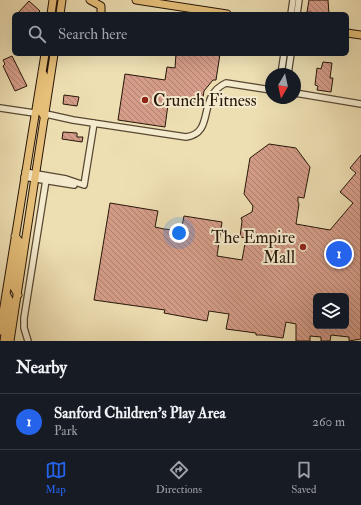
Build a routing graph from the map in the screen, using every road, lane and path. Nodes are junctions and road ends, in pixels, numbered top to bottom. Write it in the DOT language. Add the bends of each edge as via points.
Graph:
graph roads {
  1 [pos="53,0"];
  2 [pos="62,0"];
  3 [pos="90,0"];
  4 [pos="136,0"];
  5 [pos="293,0"];
  6 [pos="299,0"];
  7 [pos="51,12"];
  8 [pos="60,12"];
  9 [pos="101,12"];
  10 [pos="213,12"];
  11 [pos="291,12"];
  12 [pos="297,12"];
  13 [pos="349,33"];
  14 [pos="361,35"];
  15 [pos="45,56"];
  16 [pos="54,56"];
  17 [pos="284,56"];
  18 [pos="291,56"];
  19 [pos="282,68"];
  20 [pos="289,68"];
  21 [pos="42,72"];
  22 [pos="265,89"];
  23 [pos="301,94"];
  24 [pos="361,104"];
  25 [pos="0,108"];
  26 [pos="34,113"];
  27 [pos="46,116"];
  28 [pos="94,123"];
  29 [pos="25,175"];
  30 [pos="36,176"];
  31 [pos="46,180"];
  32 [pos="84,185"];
  33 [pos="15,236"];
  34 [pos="6,294"];
  35 [pos="18,295"];
  36 [pos="0,331"];
  37 [pos="4,341"];
  38 [pos="10,341"];
  39 [pos="28,341"];
  1 -- 7 [label="main road"];
  2 -- 8 [label="main road"];
  3 -- 9 [label="main road" via="100,6"];
  4 -- 10 [label="main road"];
  5 -- 11 [label="street"];
  6 -- 12 [label="street"];
  13 -- 14 [label="main road"];
  15 -- 21 [label="main road"];
  16 -- 27 [label="main road"];
  17 -- 19 [label="street"];
  18 -- 20 [label="street"];
  21 -- 26 [label="main road"];
  21 -- 27 [label="main road" via="45,80 40,109"];
  22 -- 28 [label="street" via="226,83 221,85 210,97 201,129 192,136"];
  23 -- 24 [label="street"];
  25 -- 26 [label="street"];
  26 -- 29 [label="main road"];
  27 -- 28 [label="street"];
  27 -- 30 [label="main road"];
  28 -- 32 [label="street"];
  29 -- 30 [label="street"];
  29 -- 33 [label="main road"];
  30 -- 31 [label="street"];
  30 -- 32 [label="street" via="66,179"];
  30 -- 35 [label="main road"];
  31 -- 32 [label="street"];
  31 -- 39 [label="street" via="24,318"];
  33 -- 34 [label="main road"];
  33 -- 35 [label="main road" via="19,246 13,286"];
  34 -- 36 [label="main road"];
  34 -- 37 [label="main road" via="10,301"];
  35 -- 38 [label="main road"];
}
